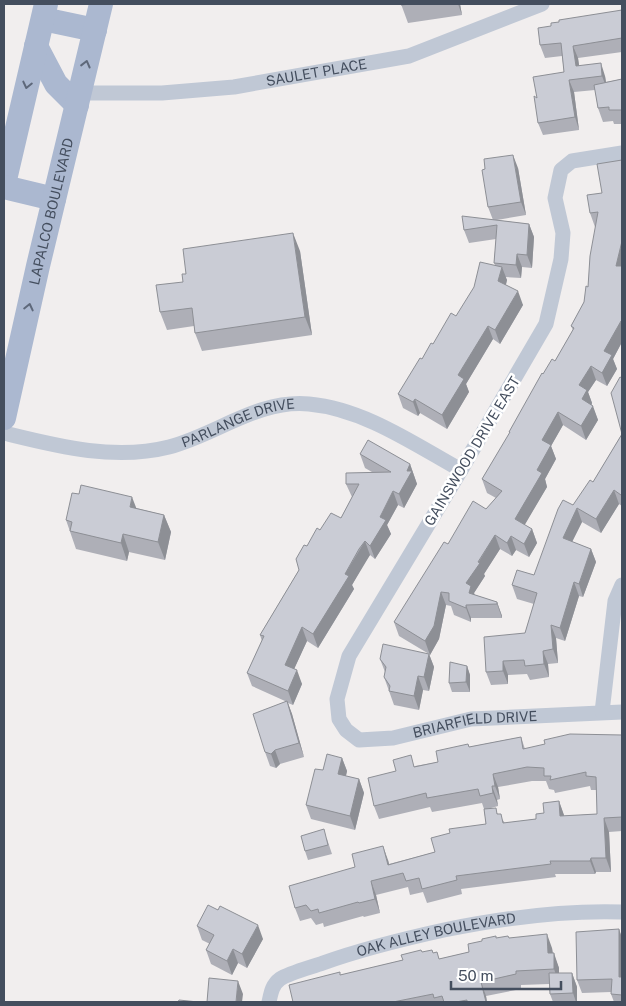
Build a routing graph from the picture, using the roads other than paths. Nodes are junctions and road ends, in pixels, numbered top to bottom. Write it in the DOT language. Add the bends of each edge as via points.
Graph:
graph roads {
  1 [pos="101,4"];
  2 [pos="542,4"];
  3 [pos="45,11"];
  4 [pos="95,30"];
  5 [pos="36,46"];
  6 [pos="78,99"];
  7 [pos="622,153"];
  8 [pos="4,186"];
  9 [pos="54,199"];
  10 [pos="7,388"];
  11 [pos="4,418"];
  12 [pos="4,434"];
  13 [pos="461,470"];
  14 [pos="622,585"];
  15 [pos="602,712"];
  16 [pos="622,712"];
  17 [pos="339,719"];
  18 [pos="622,912"];
  19 [pos="269,1002"];
  1 -- 4 [label="main road, LAPALCO BOULEVARD"];
  2 -- 6 [label="street, SAULET PLACE" via="409,56 234,87"];
  3 -- 4 [label="main road"];
  3 -- 5 [label="main road"];
  6 -- 4 [label="main road, LAPALCO BOULEVARD, one-way"];
  5 -- 6 [label="main road" via="56,84"];
  5 -- 8 [label="main road, one-way"];
  6 -- 9 [label="main road, LAPALCO BOULEVARD"];
  7 -- 13 [label="street, GAINSWOOD DRIVE EAST" via="572,161 561,170 555,198 563,233 561,259 546,324"];
  8 -- 9 [label="main road"];
  10 -- 9 [label="main road, LAPALCO BOULEVARD, one-way"];
  10 -- 11 [label="main road, LAPALCO BOULEVARD"];
  12 -- 13 [label="street, PARLANGE DRIVE" via="99,452 133,452 168,448 266,408 309,404 343,411 387,429"];
  13 -- 17 [label="street, GAINSWOOD DRIVE EAST" via="349,656 337,699"];
  14 -- 15 [label="street" via="616,601"];
  15 -- 16 [label="street, BRIARFIELD DRIVE"];
  15 -- 17 [label="street, BRIARFIELD DRIVE" via="471,719 372,740 359,740 346,730"];
  18 -- 19 [label="street, OAK ALLEY BOULEVARD" via="547,914 489,921 421,935 351,953 280,979 272,989"];
}
